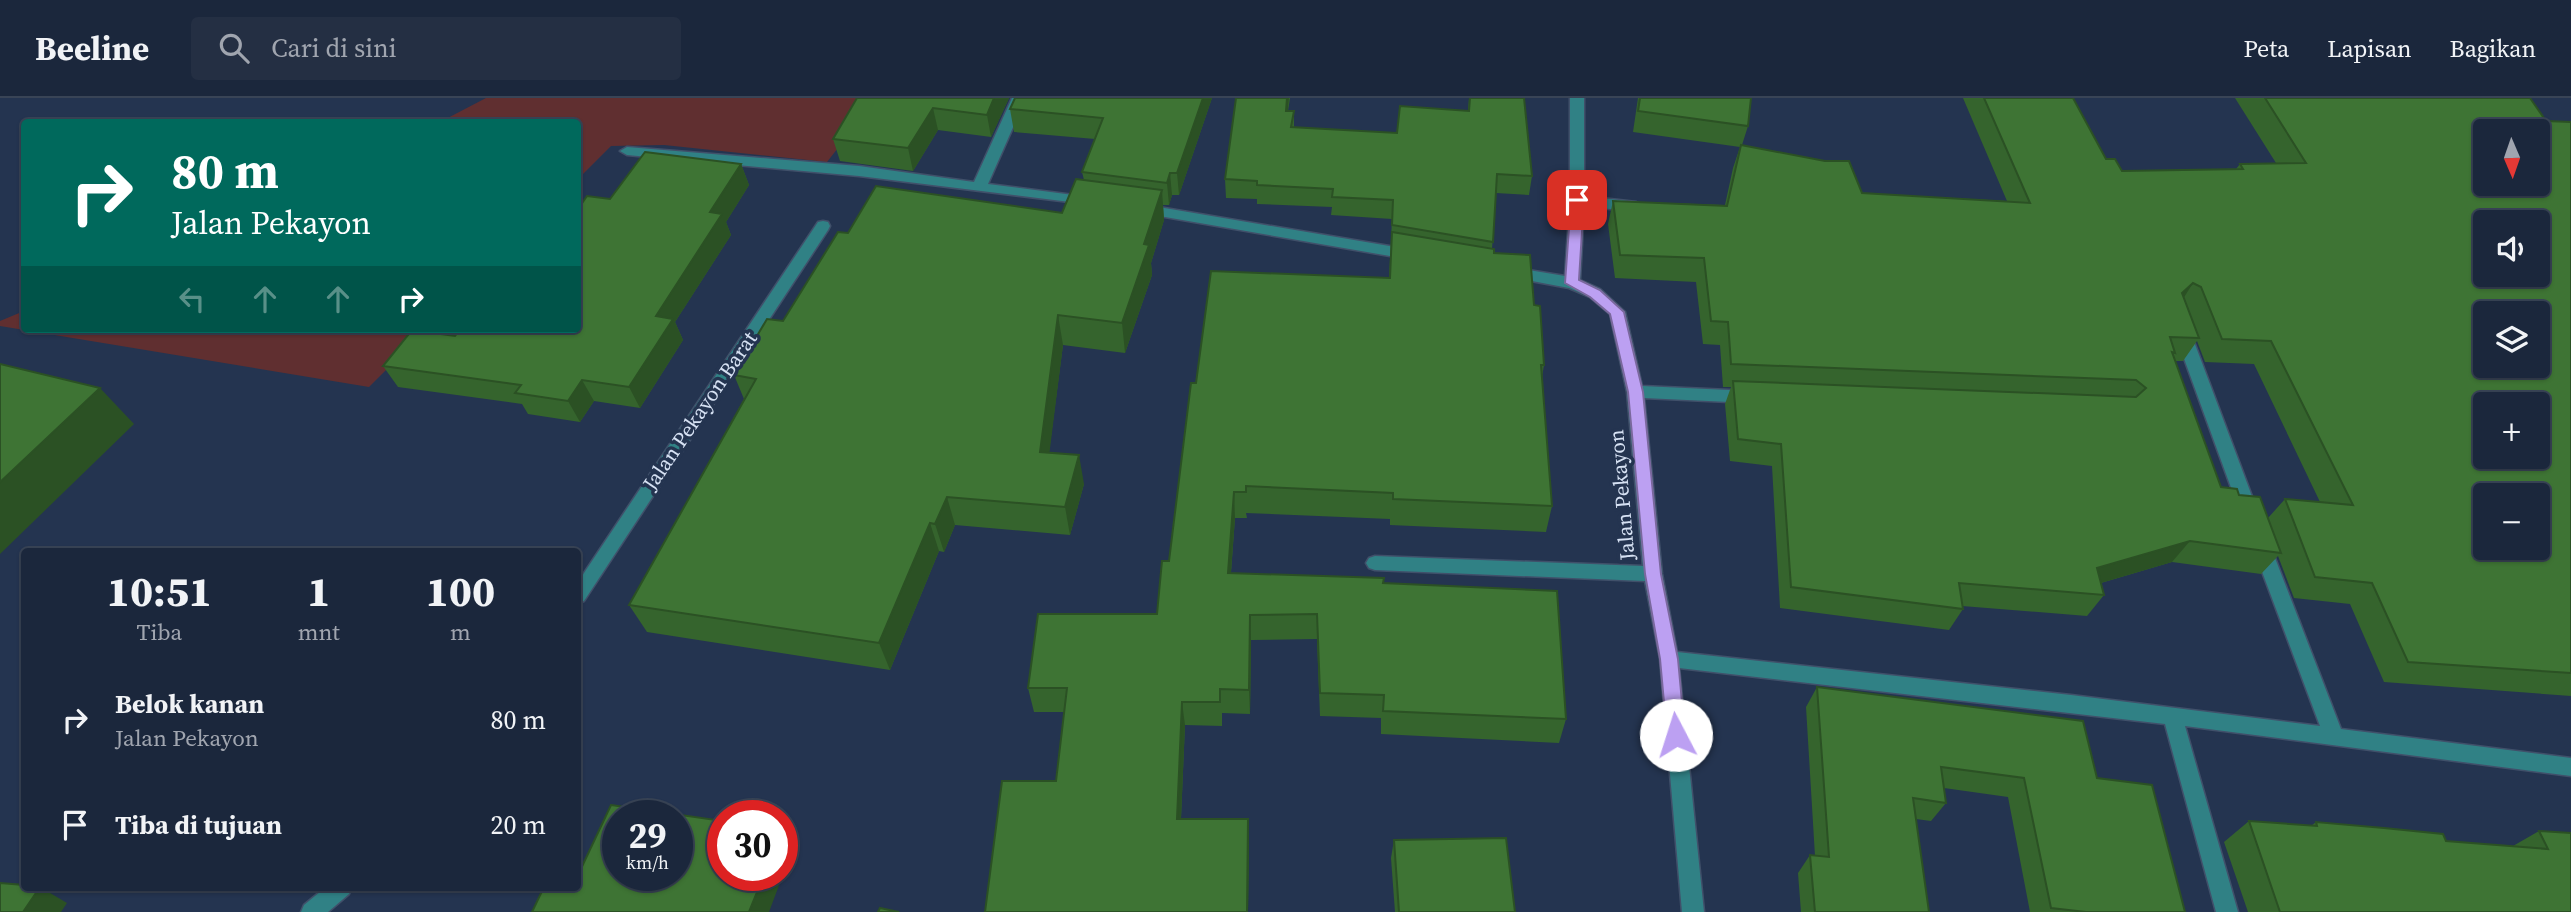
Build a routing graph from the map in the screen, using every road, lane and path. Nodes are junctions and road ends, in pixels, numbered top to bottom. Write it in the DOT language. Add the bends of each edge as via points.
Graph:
graph roads {
  1 [pos="1019,98"];
  2 [pos="1577,98"];
  3 [pos="627,150"];
  4 [pos="979,187"];
  5 [pos="1577,200"];
  6 [pos="1654,209"];
  7 [pos="822,226"];
  8 [pos="1422,257"];
  9 [pos="1490,268"];
  10 [pos="1572,283"];
  11 [pos="2177,315"];
  12 [pos="1636,392"];
  13 [pos="1765,398"];
  14 [pos="1375,564"];
  15 [pos="1653,574"];
  16 [pos="581,591"];
  17 [pos="1669,659"];
  18 [pos="2173,717"];
  19 [pos="2333,737"];
  20 [pos="2571,767"];
  21 [pos="337,891"];
  22 [pos="312,912"];
  23 [pos="1693,912"];
  24 [pos="2227,912"];
  1 -- 4 [label="street"];
  2 -- 5 [label="street"];
  3 -- 4 [label="street"];
  4 -- 8 [label="street" via="1117,205"];
  5 -- 6 [label="street"];
  5 -- 10 [label="street"];
  7 -- 16 [label="street, Jalan Pekayon Barat"];
  9 -- 10 [label="street, Jalan Pekayon"];
  10 -- 12 [label="street, Jalan Pekayon" via="1595,293 1617,312"];
  11 -- 19 [label="street"];
  12 -- 13 [label="street"];
  12 -- 15 [label="street, Jalan Pekayon"];
  14 -- 15 [label="street"];
  15 -- 17 [label="street, Jalan Pekayon"];
  17 -- 18 [label="street"];
  17 -- 23 [label="street, Jalan Pekayon"];
  18 -- 19 [label="street"];
  18 -- 24 [label="street"];
  19 -- 20 [label="street"];
  21 -- 22 [label="street"];
}
